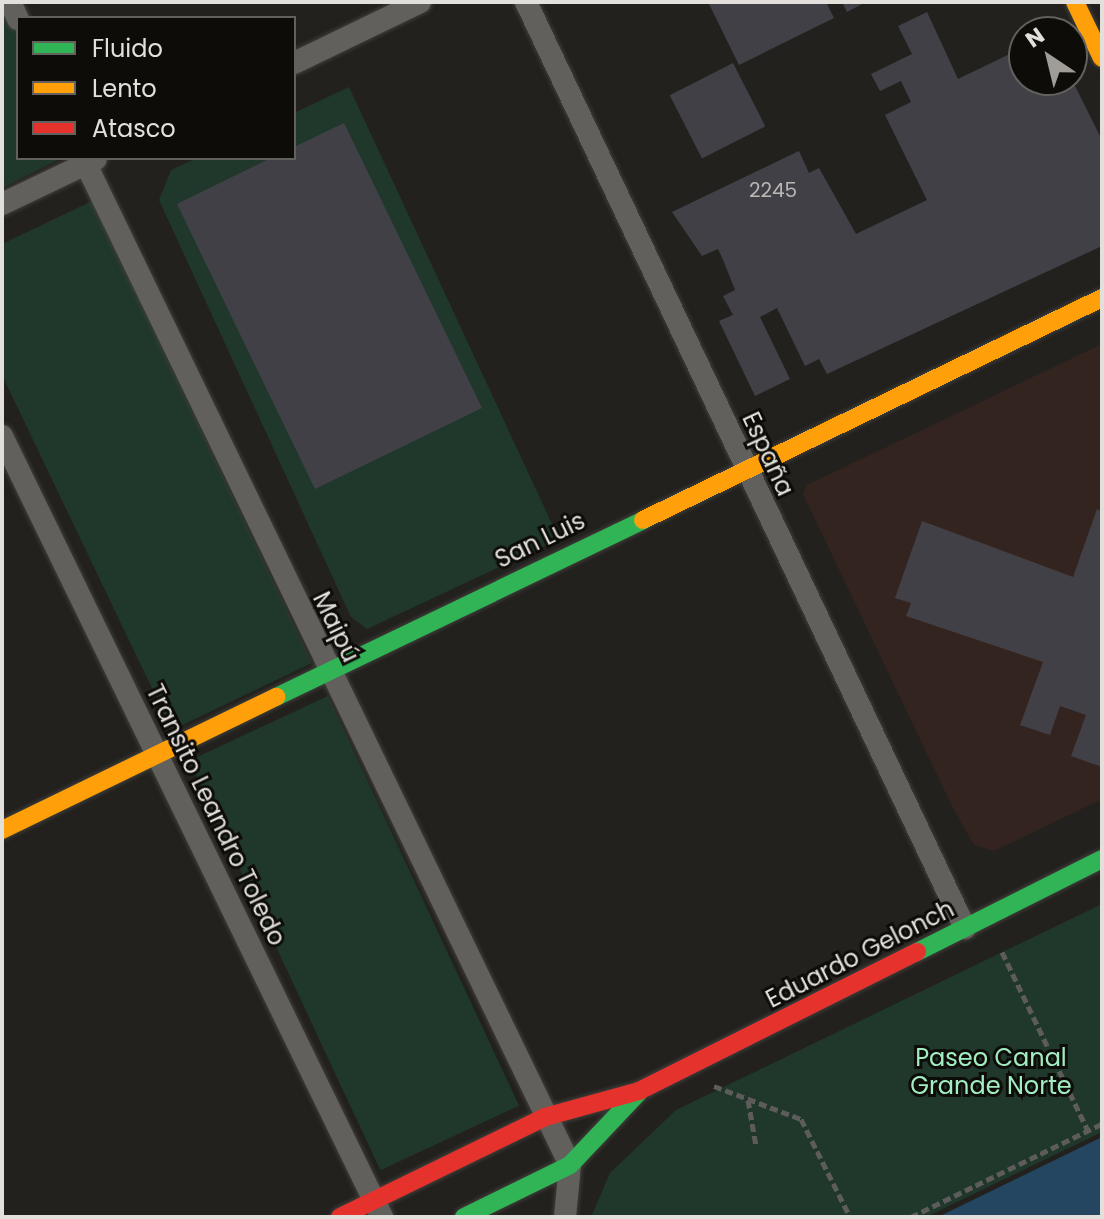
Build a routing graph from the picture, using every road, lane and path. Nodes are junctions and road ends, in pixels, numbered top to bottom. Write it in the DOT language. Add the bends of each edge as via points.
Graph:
graph roads {
  1 [pos="420,2"];
  2 [pos="526,2"];
  3 [pos="1075,2"];
  4 [pos="1102,58"];
  5 [pos="296,62"];
  6 [pos="89,160"];
  7 [pos="2,204"];
  8 [pos="1102,298"];
  9 [pos="2,436"];
  10 [pos="745,467"];
  11 [pos="328,670"];
  12 [pos="156,751"];
  13 [pos="2,830"];
  14 [pos="1102,859"];
  15 [pos="965,928"];
  16 [pos="1002,952"];
  17 [pos="688,1067"];
  18 [pos="639,1091"];
  19 [pos="748,1100"];
  20 [pos="545,1117"];
  21 [pos="1102,1124"];
  22 [pos="1088,1131"];
  23 [pos="756,1146"];
  24 [pos="570,1165"];
  25 [pos="378,1207"];
  26 [pos="340,1217"];
  27 [pos="464,1217"];
  28 [pos="565,1217"];
  29 [pos="850,1217"];
  30 [pos="911,1217"];
  1 -- 5 [label="street"];
  2 -- 10 [label="street, España"];
  3 -- 4 [label="street"];
  6 -- 7 [label="street"];
  6 -- 11 [label="street, Maipú"];
  8 -- 10 [label="street, San Luis"];
  9 -- 12 [label="street, Transito Leandro Toledo"];
  10 -- 11 [label="street, San Luis"];
  10 -- 15 [label="street, España"];
  11 -- 12 [label="street, San Luis"];
  11 -- 20 [label="street, Maipú"];
  12 -- 13 [label="street, San Luis"];
  12 -- 25 [label="street, Transito Leandro Toledo"];
  14 -- 15 [label="street, Eduardo Gelonch"];
  15 -- 17 [label="street, Eduardo Gelonch"];
  16 -- 22 [label="path"];
  17 -- 18 [label="street, Eduardo Gelonch"];
  17 -- 19 [label="path"];
  18 -- 20 [label="street, Eduardo Gelonch"];
  18 -- 24 [label="street, Eduardo Gelonch"];
  19 -- 23 [label="path"];
  19 -- 29 [label="path" via="801,1119"];
  20 -- 24 [label="street, Maipú"];
  20 -- 25 [label="street, Eduardo Gelonch"];
  21 -- 22 [label="path"];
  22 -- 30 [label="path"];
  24 -- 27 [label="street, Eduardo Gelonch"];
  24 -- 28 [label="street"];
  25 -- 26 [label="street, Eduardo Gelonch"];
}
